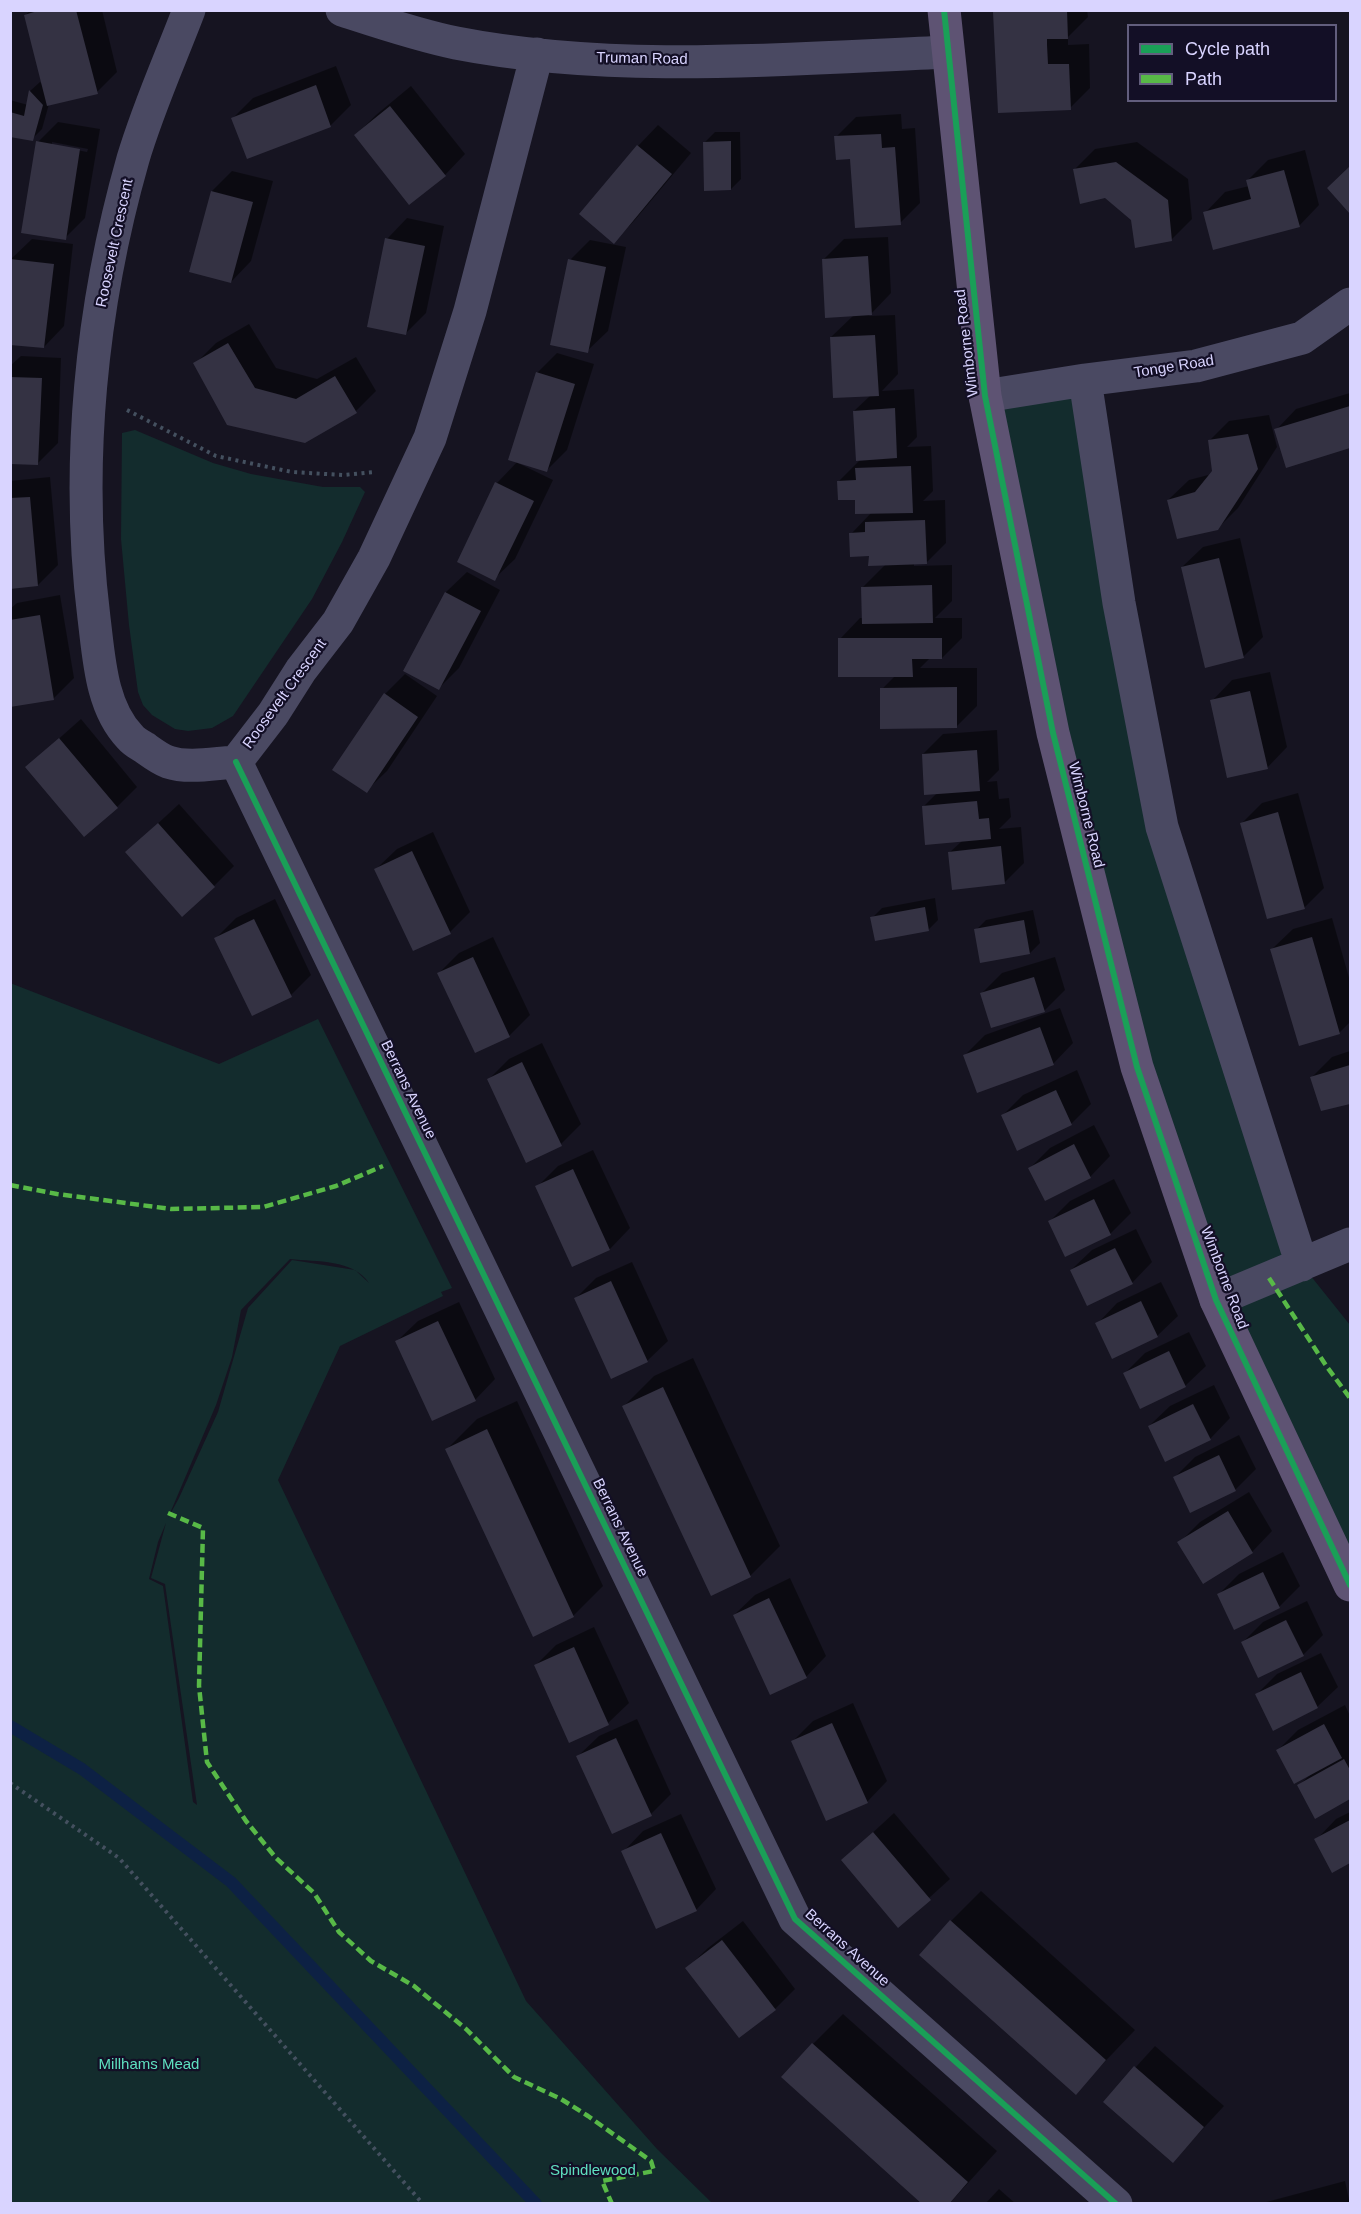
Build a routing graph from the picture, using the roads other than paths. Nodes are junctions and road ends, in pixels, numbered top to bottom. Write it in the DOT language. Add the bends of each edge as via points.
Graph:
graph roads {
  1 [pos="189,10"];
  2 [pos="342,10"];
  3 [pos="944,10"];
  4 [pos="948,52"];
  5 [pos="537,54"];
  6 [pos="1350,303"];
  7 [pos="1085,380"];
  8 [pos="985,396"];
  9 [pos="236,762"];
  10 [pos="1350,1244"];
  11 [pos="1302,1265"];
  12 [pos="1216,1299"];
  13 [pos="1350,1586"];
  14 [pos="1116,2204"];
  1 -- 9 [label="street, Roosevelt Crescent" via="152,104 126,188 106,275 88,408 90,587 105,690 118,723 132,739 168,762"];
  2 -- 5 [label="street, Truman Road" via="457,43"];
  3 -- 4 [label="main road, Wimborne Road"];
  4 -- 5 [label="street, Truman Road" via="631,61"];
  4 -- 8 [label="main road, Wimborne Road"];
  5 -- 9 [label="street, Roosevelt Crescent" via="470,311 430,438 374,558 338,622"];
  6 -- 7 [label="street, Tonge Road" via="1302,338 1196,366"];
  7 -- 8 [label="street, Tonge Road"];
  7 -- 11 [label="street" via="1119,603 1162,827"];
  8 -- 12 [label="main road, Wimborne Road" via="1053,733 1134,1055"];
  9 -- 14 [label="street, Berrans Avenue" via="795,1919"];
  10 -- 11 [label="street"];
  11 -- 12 [label="street"];
  12 -- 13 [label="main road, Wimborne Road"];
}
